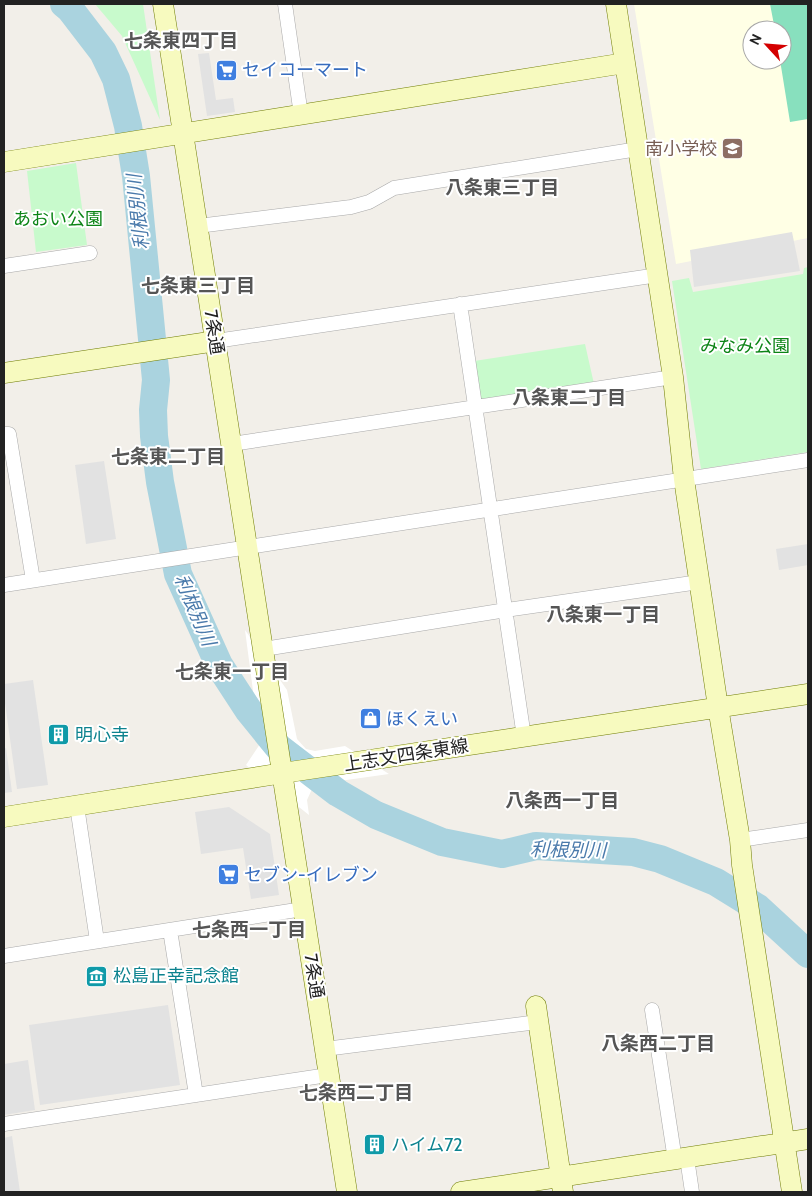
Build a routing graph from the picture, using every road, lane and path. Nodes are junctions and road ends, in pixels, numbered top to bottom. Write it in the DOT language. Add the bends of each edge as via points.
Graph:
graph roads {
  1 [pos="164,4"];
  2 [pos="284,4"];
  3 [pos="616,4"];
  4 [pos="625,63"];
  5 [pos="301,114"];
  6 [pos="184,133"];
  7 [pos="638,149"];
  8 [pos="4,162"];
  9 [pos="198,226"];
  10 [pos="90,252"];
  11 [pos="4,266"];
  12 [pos="658,275"];
  13 [pos="460,304"];
  14 [pos="216,341"];
  15 [pos="4,373"];
  16 [pos="673,377"];
  17 [pos="476,408"];
  18 [pos="4,434"];
  19 [pos="232,444"];
  20 [pos="808,460"];
  21 [pos="684,479"];
  22 [pos="491,509"];
  23 [pos="248,548"];
  24 [pos="33,580"];
  25 [pos="699,582"];
  26 [pos="4,585"];
  27 [pos="506,610"];
  28 [pos="265,654"];
  29 [pos="808,694"];
  30 [pos="718,707"];
  31 [pos="524,737"];
  32 [pos="282,767"];
  33 [pos="77,806"];
  34 [pos="4,817"];
  35 [pos="808,830"];
  36 [pos="740,840"];
  37 [pos="303,909"];
  38 [pos="170,930"];
  39 [pos="97,941"];
  40 [pos="4,956"];
  41 [pos="652,1010"];
  42 [pos="537,1014"];
  43 [pos="325,1049"];
  44 [pos="328,1075"];
  45 [pos="196,1095"];
  46 [pos="4,1124"];
  47 [pos="808,1140"];
  48 [pos="784,1143"];
  49 [pos="681,1159"];
  50 [pos="561,1185"];
  51 [pos="347,1192"];
  52 [pos="461,1192"];
  53 [pos="692,1192"];
  54 [pos="792,1192"];
  1 -- 6 [label="street, 7条通"];
  2 -- 5 [label="street"];
  3 -- 4 [label="street"];
  4 -- 5 [label="street"];
  4 -- 7 [label="street"];
  5 -- 6 [label="street"];
  6 -- 8 [label="street"];
  6 -- 9 [label="street, 7条通"];
  7 -- 9 [label="street" via="394,188 369,202 351,207"];
  7 -- 12 [label="street"];
  9 -- 14 [label="street, 7条通"];
  10 -- 11 [label="street"];
  12 -- 13 [label="street"];
  12 -- 16 [label="street"];
  13 -- 14 [label="street"];
  13 -- 17 [label="street"];
  14 -- 15 [label="street"];
  14 -- 19 [label="street, 7条通"];
  16 -- 17 [label="street"];
  16 -- 21 [label="street"];
  17 -- 19 [label="street"];
  17 -- 22 [label="street"];
  18 -- 24 [label="street" via="10,434"];
  19 -- 23 [label="street, 7条通"];
  20 -- 21 [label="street"];
  21 -- 22 [label="street"];
  21 -- 25 [label="street"];
  22 -- 23 [label="street"];
  22 -- 27 [label="street"];
  23 -- 24 [label="street"];
  23 -- 28 [label="street, 7条通"];
  24 -- 26 [label="street"];
  25 -- 27 [label="street"];
  25 -- 30 [label="street"];
  27 -- 28 [label="street"];
  27 -- 31 [label="street"];
  28 -- 32 [label="street, 7条通"];
  29 -- 30 [label="street, 上志文四条東線"];
  30 -- 31 [label="street, 上志文四条東線"];
  30 -- 36 [label="street"];
  31 -- 32 [label="street, 上志文四条東線" via="368,761"];
  32 -- 33 [label="street, 上志文四条東線" via="260,776"];
  32 -- 37 [label="street, 7条通"];
  33 -- 34 [label="street, 上志文四条東線"];
  33 -- 39 [label="street"];
  35 -- 36 [label="street"];
  36 -- 48 [label="street"];
  37 -- 38 [label="street"];
  37 -- 43 [label="street, 7条通"];
  38 -- 39 [label="street"];
  38 -- 45 [label="street"];
  39 -- 40 [label="street"];
  41 -- 49 [label="street"];
  42 -- 43 [label="street"];
  42 -- 50 [label="street"];
  43 -- 44 [label="street, 7条通"];
  44 -- 45 [label="street"];
  44 -- 51 [label="street, 7条通"];
  45 -- 46 [label="street"];
  47 -- 48 [label="street"];
  48 -- 49 [label="street"];
  48 -- 54 [label="street"];
  49 -- 50 [label="street"];
  49 -- 53 [label="street"];
  50 -- 52 [label="street"];
}
